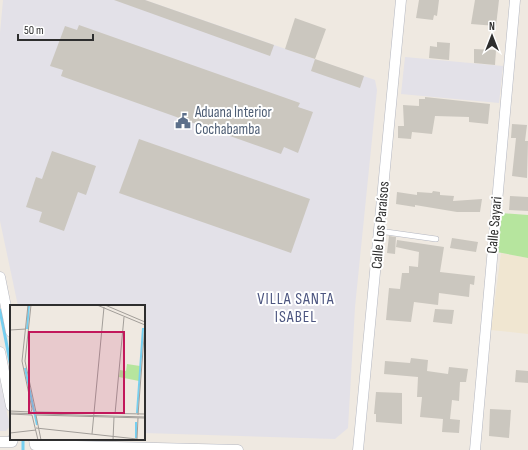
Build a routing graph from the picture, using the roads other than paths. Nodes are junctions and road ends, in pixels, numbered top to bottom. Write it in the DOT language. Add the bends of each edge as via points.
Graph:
graph roads {
  1 [pos="401,0"];
  2 [pos="515,0"];
  3 [pos="379,231"];
  4 [pos="436,239"];
  5 [pos="0,277"];
  6 [pos="10,327"];
  7 [pos="0,352"];
  8 [pos="10,401"];
  9 [pos="12,441"];
  10 [pos="0,442"];
  11 [pos="34,442"];
  12 [pos="238,450"];
  13 [pos="358,450"];
  14 [pos="475,450"];
  1 -- 3 [label="street, Calle Los Paraísos"];
  2 -- 14 [label="street, Calle Sayari"];
  3 -- 4 [label="lane"];
  3 -- 13 [label="street, Calle Los Paraísos"];
  5 -- 6 [label="street"];
  7 -- 8 [label="street"];
  9 -- 10 [label="street"];
  11 -- 12 [label="street"];
}
